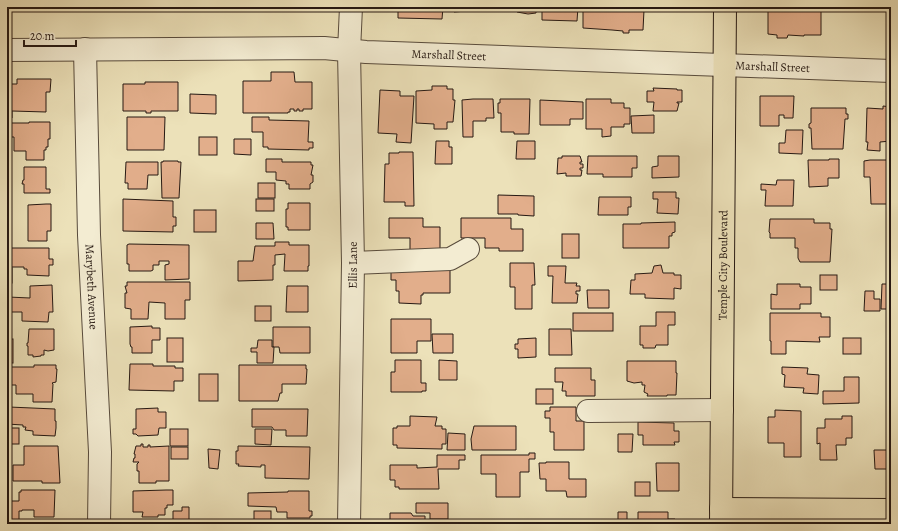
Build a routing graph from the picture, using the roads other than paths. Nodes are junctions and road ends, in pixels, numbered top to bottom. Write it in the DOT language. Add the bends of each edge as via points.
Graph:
graph roads {
  1 [pos="351,7"];
  2 [pos="725,7"];
  3 [pos="85,49"];
  4 [pos="7,50"];
  5 [pos="349,51"];
  6 [pos="724,65"];
  7 [pos="891,71"];
  8 [pos="468,248"];
  9 [pos="353,262"];
  10 [pos="722,410"];
  11 [pos="588,411"];
  12 [pos="891,510"];
  13 [pos="721,516"];
  14 [pos="99,524"];
  15 [pos="349,524"];
  1 -- 5 [label="street, Ellis Lane"];
  2 -- 6 [label="main road, Temple City Boulevard"];
  3 -- 4 [label="street, Marshall Street"];
  3 -- 5 [label="street, Marshall Street" via="324,48"];
  3 -- 14 [label="street, Marybeth Avenue" via="88,235 100,452"];
  5 -- 6 [label="street, Marshall Street"];
  5 -- 9 [label="street, Ellis Lane"];
  6 -- 7 [label="street, Marshall Street"];
  6 -- 10 [label="main road, Temple City Boulevard"];
  8 -- 9 [label="street" via="450,259"];
  9 -- 15 [label="street, Ellis Lane"];
  10 -- 11 [label="street"];
  10 -- 13 [label="main road, Temple City Boulevard"];
  12 -- 13 [label="main road"];
}
